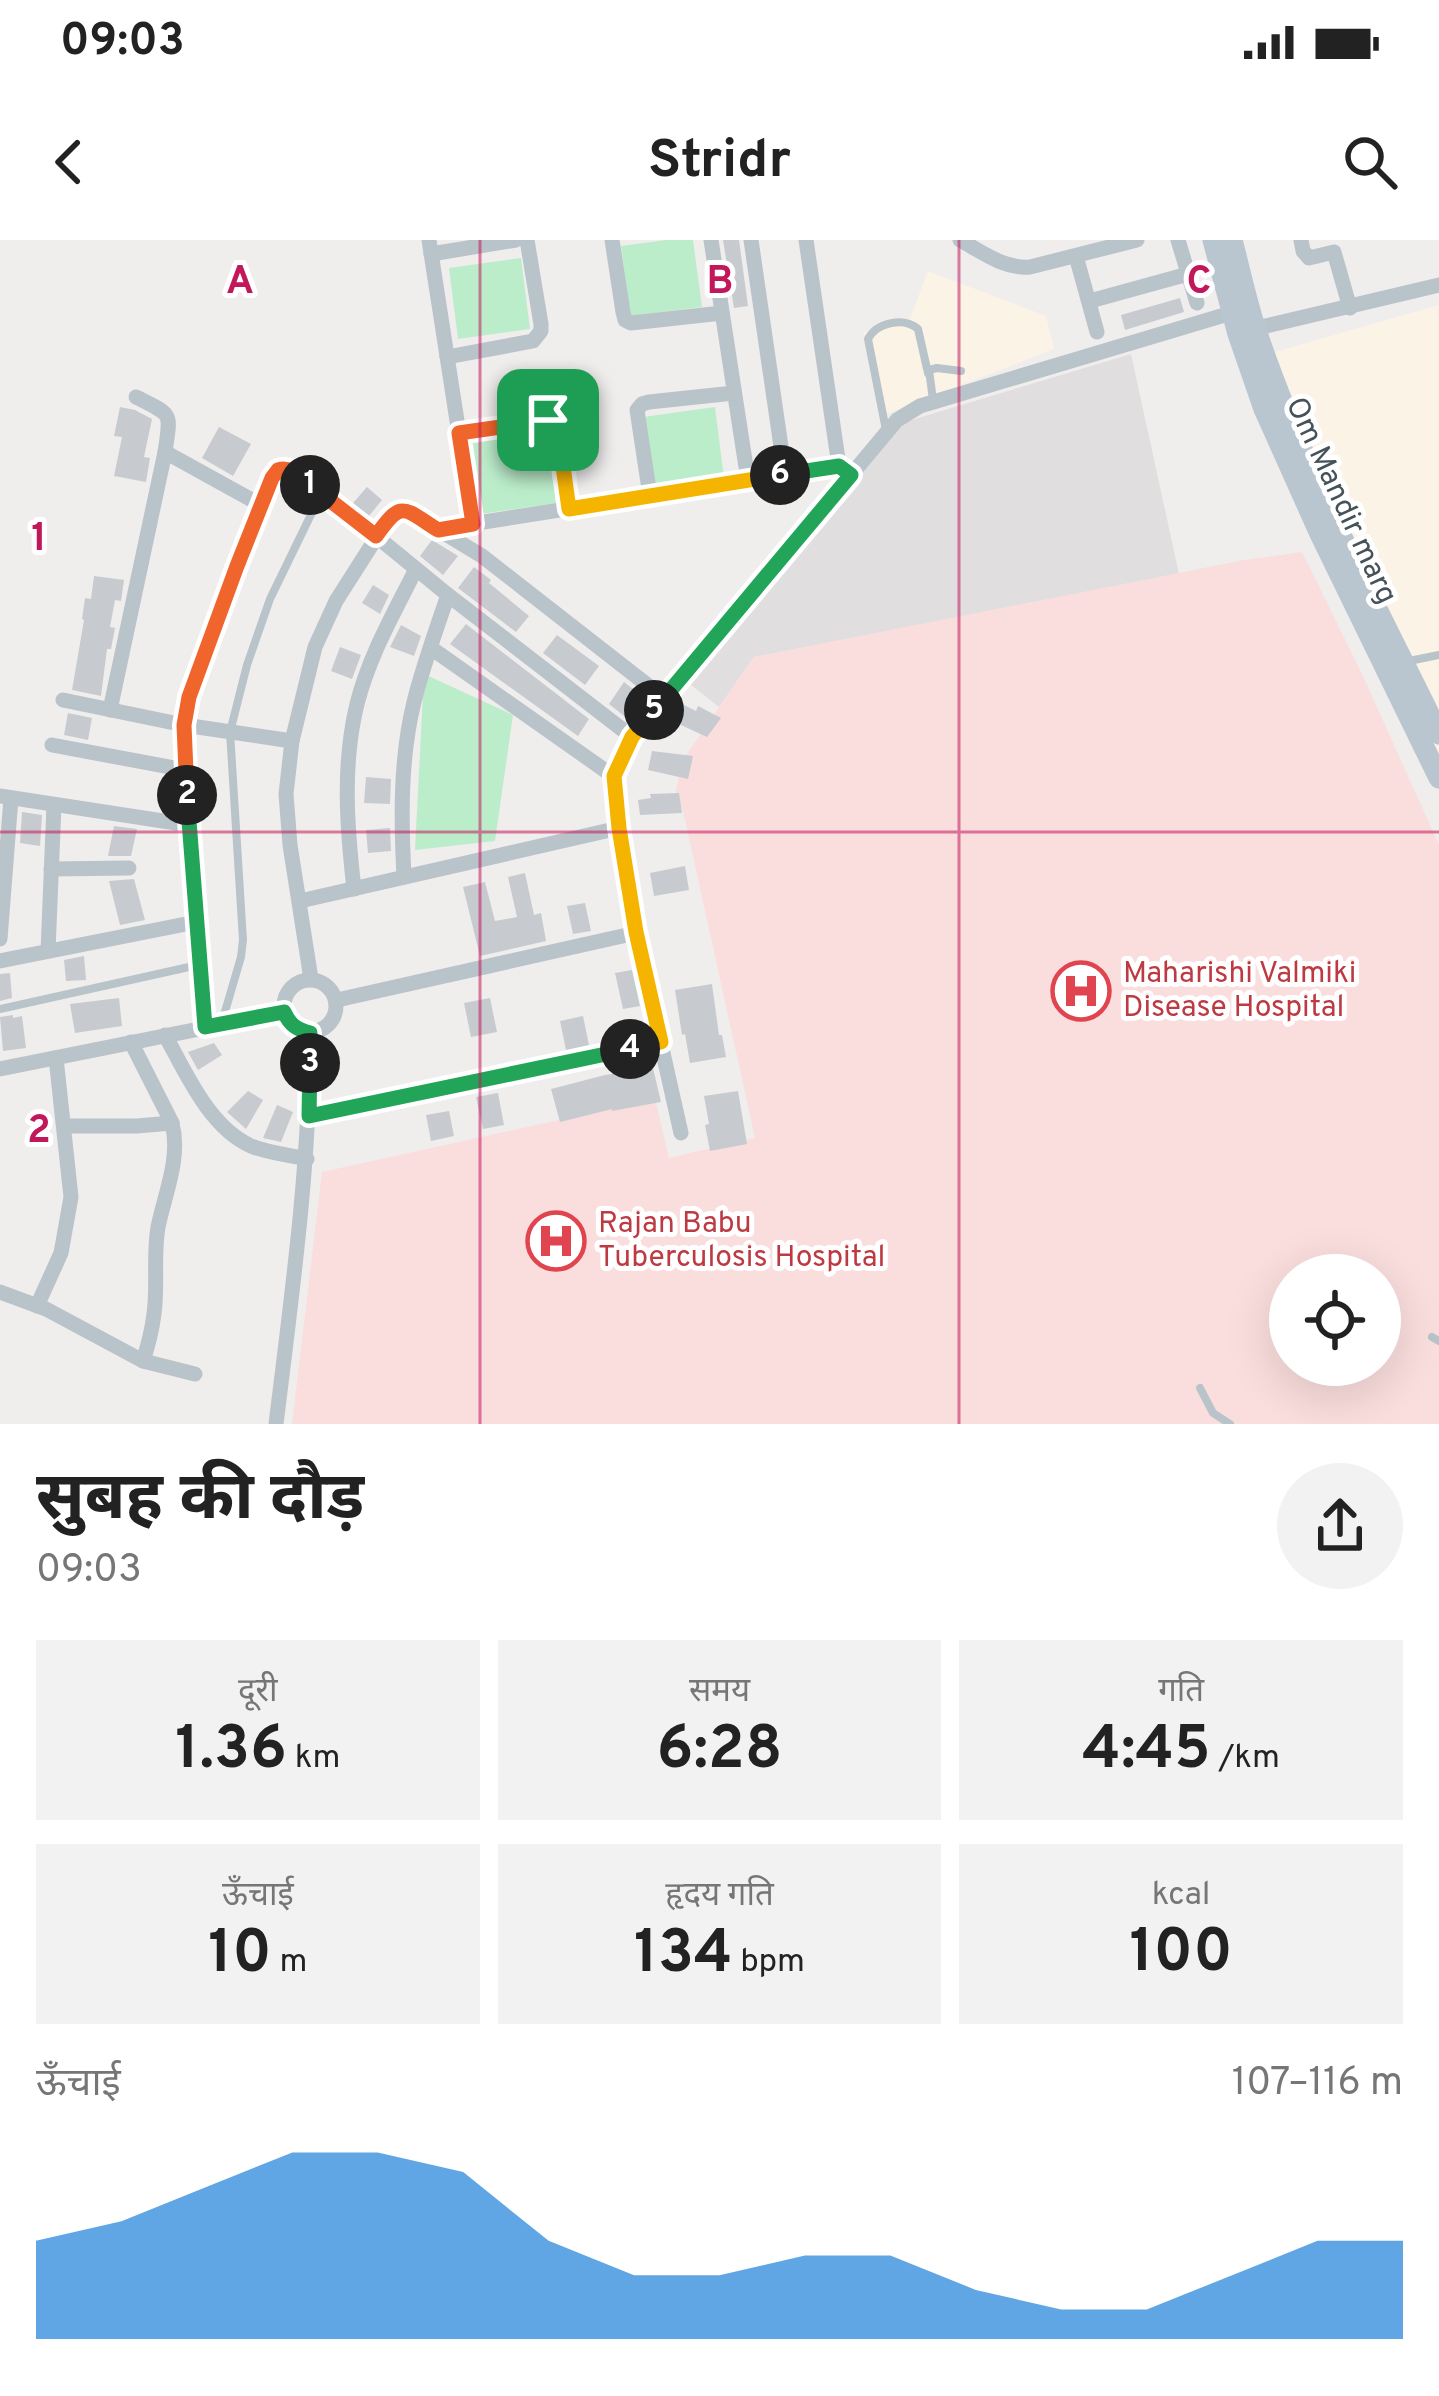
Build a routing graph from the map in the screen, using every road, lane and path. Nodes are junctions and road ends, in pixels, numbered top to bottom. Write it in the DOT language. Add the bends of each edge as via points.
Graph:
graph roads {
  1 [pos="516,240"];
  2 [pos="527,240"];
  3 [pos="612,240"];
  4 [pos="711,240"];
  5 [pos="751,240"];
  6 [pos="806,240"];
  7 [pos="960,240"];
  8 [pos="1178,240"];
  9 [pos="1213,240"];
  10 [pos="1232,240"];
  11 [pos="1301,240"];
  12 [pos="1127,241"];
  13 [pos="430,247"];
  14 [pos="1076,256"];
  15 [pos="1188,274"];
  16 [pos="1439,285"];
  17 [pos="1090,301"];
  18 [pos="1197,303"];
  19 [pos="1350,308"];
  20 [pos="722,313"];
  21 [pos="1244,321"];
  22 [pos="1097,332"];
  23 [pos="447,357"];
  24 [pos="961,371"];
  25 [pos="928,373"];
  26 [pos="734,392"];
  27 [pos="136,397"];
  28 [pos="934,401"];
  29 [pos="459,433"];
  30 [pos="886,433"];
  31 [pos="165,452"];
  32 [pos="845,471"];
  33 [pos="785,474"];
  34 [pos="748,480"];
  35 [pos="321,493"];
  36 [pos="650,496"];
  37 [pos="261,505"];
  38 [pos="569,509"];
  39 [pos="353,518"];
  40 [pos="473,524"];
  41 [pos="438,530"];
  42 [pos="376,536"];
  43 [pos="416,569"];
  44 [pos="448,595"];
  45 [pos="431,648"];
  46 [pos="1439,655"];
  47 [pos="1395,667"];
  48 [pos="664,698"];
  49 [pos="63,700"];
  50 [pos="110,710"];
  51 [pos="184,725"];
  52 [pos="230,732"];
  53 [pos="1439,734"];
  54 [pos="632,737"];
  55 [pos="292,741"];
  56 [pos="52,746"];
  57 [pos="186,770"];
  58 [pos="614,776"];
  59 [pos="1439,778"];
  60 [pos="6,797"];
  61 [pos="54,805"];
  62 [pos="189,826"];
  63 [pos="619,828"];
  64 [pos="129,868"];
  65 [pos="51,869"];
  66 [pos="404,878"];
  67 [pos="354,889"];
  68 [pos="300,901"];
  69 [pos="196,922"];
  70 [pos="636,932"];
  71 [pos="0,939"];
  72 [pos="48,951"];
  73 [pos="0,961"];
  74 [pos="200,964"];
  75 [pos="311,979"];
  76 [pos="337,1000"];
  77 [pos="0,1010"];
  78 [pos="284,1012"];
  79 [pos="213,1025"];
  80 [pos="310,1033"];
  81 [pos="165,1035"];
  82 [pos="131,1042"];
  83 [pos="661,1042"];
  84 [pos="56,1058"];
  85 [pos="0,1069"];
  86 [pos="309,1116"];
  87 [pos="172,1123"];
  88 [pos="64,1126"];
  89 [pos="681,1133"];
  90 [pos="307,1160"];
  91 [pos="0,1292"];
  92 [pos="37,1306"];
  93 [pos="143,1361"];
  94 [pos="195,1374"];
  95 [pos="1200,1388"];
  96 [pos="276,1424"];
  97 [pos="1230,1424"];
  1 -- 13 [label="street"];
  2 -- 23 [label="street" via="538,337"];
  3 -- 20 [label="street" via="625,320"];
  4 -- 20 [label="street"];
  5 -- 33 [label="street"];
  6 -- 32 [label="street"];
  7 -- 14 [label="street" via="1018,268"];
  8 -- 15 [label="street"];
  9 -- 21 [label="main road, Om Mandir marg"];
  10 -- 21 [label="main road, Om Mandir marg"];
  11 -- 19 [label="street" via="1309,258 1334,252"];
  12 -- 14 [label="street"];
  13 -- 23 [label="street"];
  14 -- 17 [label="street"];
  15 -- 17 [label="street"];
  15 -- 18 [label="street"];
  16 -- 19 [label="street"];
  17 -- 22 [label="street"];
  19 -- 21 [label="street"];
  20 -- 26 [label="street"];
  21 -- 28 [label="street"];
  21 -- 47 [label="main road, Om Mandir marg" via="1264,409"];
  23 -- 29 [label="street"];
  24 -- 25 [label="lane"];
  25 -- 28 [label="lane"];
  25 -- 30 [label="lane" via="913,324 875,327 868,339"];
  26 -- 34 [label="street"];
  26 -- 36 [label="street" via="637,410"];
  27 -- 31 [label="street" via="169,417"];
  28 -- 30 [label="street"];
  29 -- 38 [label="street" via="548,420 558,431"];
  29 -- 40 [label="street"];
  30 -- 32 [label="street"];
  31 -- 37 [label="street"];
  31 -- 50 [label="street"];
  32 -- 33 [label="street"];
  32 -- 48 [label="street"];
  33 -- 34 [label="street"];
  34 -- 36 [label="street"];
  35 -- 37 [label="street" via="284,468"];
  35 -- 39 [label="street"];
  35 -- 52 [label="lane" via="270,599"];
  36 -- 38 [label="street"];
  37 -- 51 [label="street"];
  38 -- 40 [label="street"];
  39 -- 42 [label="lane"];
  40 -- 41 [label="street"];
  41 -- 42 [label="street" via="399,510"];
  41 -- 48 [label="street"];
  42 -- 43 [label="street"];
  42 -- 55 [label="street" via="315,647"];
  43 -- 44 [label="street"];
  43 -- 67 [label="street" via="356,706 346,806"];
  44 -- 45 [label="street"];
  44 -- 54 [label="street"];
  45 -- 58 [label="street"];
  45 -- 66 [label="street" via="404,767"];
  46 -- 47 [label="lane"];
  47 -- 53 [label="main road, Om Mandir marg"];
  47 -- 59 [label="main road, Om Mandir marg"];
  48 -- 54 [label="street"];
  49 -- 50 [label="street"];
  50 -- 51 [label="street"];
  51 -- 52 [label="street"];
  51 -- 57 [label="street"];
  52 -- 55 [label="street"];
  52 -- 79 [label="lane" via="243,940"];
  54 -- 58 [label="street"];
  55 -- 68 [label="street" via="286,794"];
  56 -- 57 [label="street"];
  57 -- 62 [label="street"];
  58 -- 63 [label="street"];
  60 -- 61 [label="street"];
  60 -- 71 [label="street"];
  61 -- 62 [label="street"];
  61 -- 65 [label="street"];
  62 -- 69 [label="street"];
  63 -- 66 [label="street"];
  63 -- 70 [label="street"];
  64 -- 65 [label="street"];
  65 -- 72 [label="street"];
  66 -- 67 [label="street"];
  67 -- 68 [label="street"];
  68 -- 75 [label="street"];
  69 -- 72 [label="street"];
  69 -- 74 [label="street"];
  70 -- 76 [label="street"];
  70 -- 83 [label="street"];
  72 -- 73 [label="street"];
  74 -- 77 [label="lane"];
  74 -- 79 [label="street"];
  75 -- 76 [label="street"];
  75 -- 78 [label="street" via="290,989"];
  76 -- 80 [label="street" via="331,1023"];
  78 -- 79 [label="street"];
  78 -- 80 [label="street"];
  79 -- 81 [label="street"];
  80 -- 86 [label="street"];
  81 -- 82 [label="street"];
  81 -- 90 [label="street" via="230,1131 251,1146"];
  82 -- 84 [label="street"];
  82 -- 87 [label="street"];
  83 -- 86 [label="street"];
  83 -- 89 [label="street"];
  84 -- 85 [label="street"];
  84 -- 88 [label="street"];
  86 -- 90 [label="street"];
  87 -- 88 [label="street"];
  87 -- 93 [label="street" via="176,1150"];
  88 -- 92 [label="street" via="70,1197 61,1253"];
  90 -- 96 [label="street"];
  91 -- 92 [label="street"];
  92 -- 93 [label="street"];
  93 -- 94 [label="street"];
  95 -- 97 [label="lane" via="1213,1413"];
}
